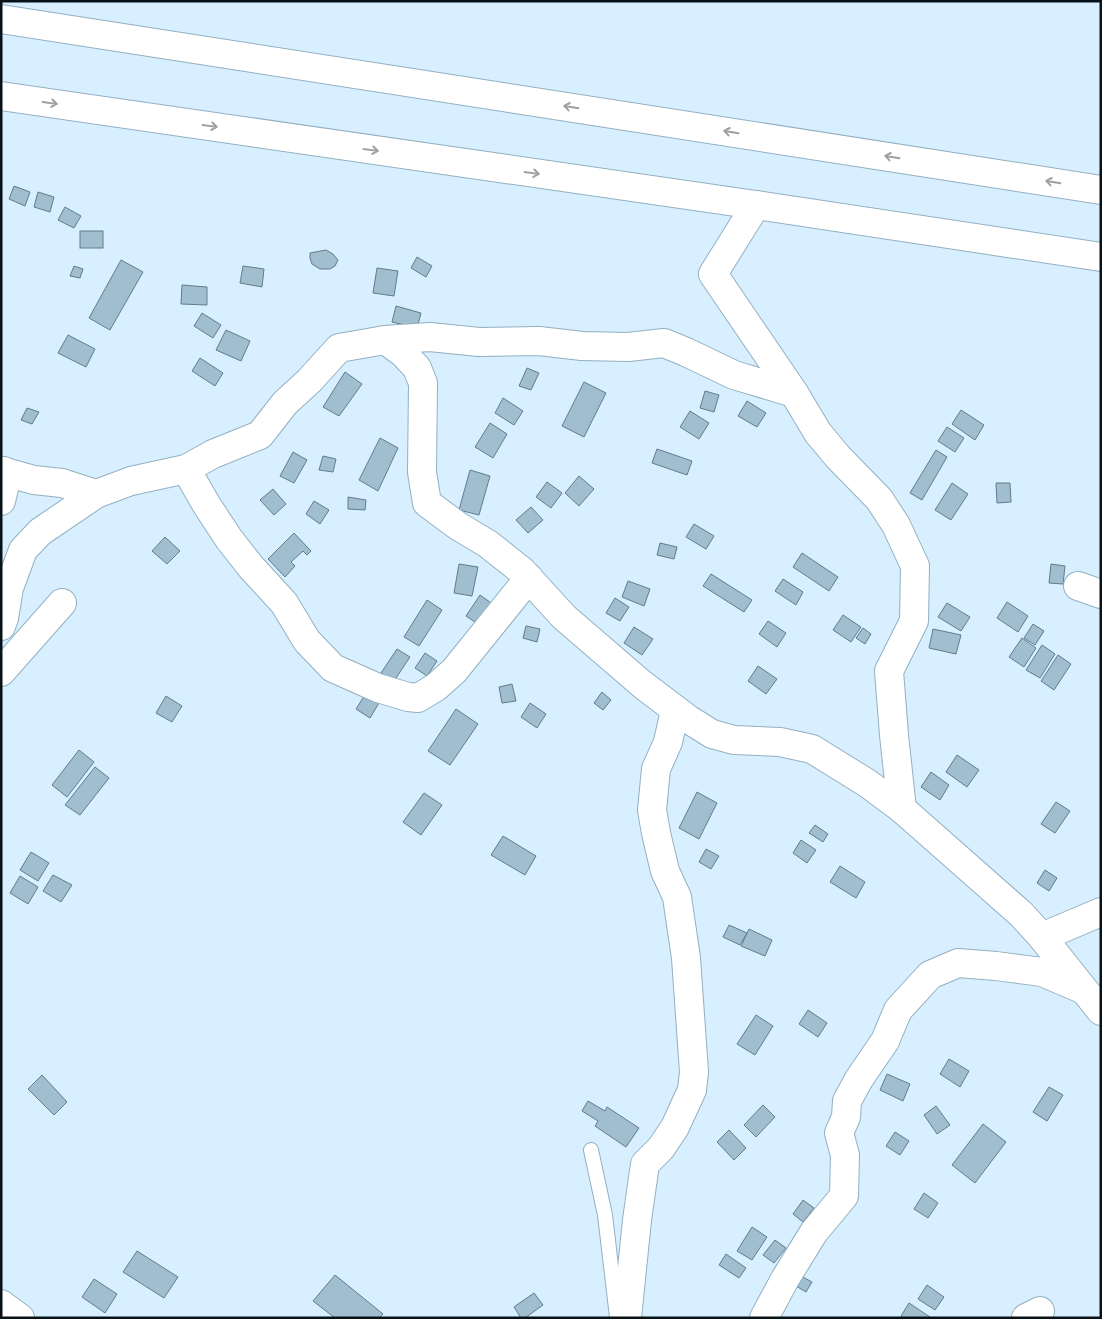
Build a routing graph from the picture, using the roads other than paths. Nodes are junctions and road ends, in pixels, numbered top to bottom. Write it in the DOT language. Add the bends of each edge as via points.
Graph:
graph roads {
  1 [pos="1,18"];
  2 [pos="1,96"];
  3 [pos="1101,190"];
  4 [pos="756,205"];
  5 [pos="1101,257"];
  6 [pos="384,340"];
  7 [pos="794,393"];
  8 [pos="186,469"];
  9 [pos="3,471"];
  10 [pos="96,494"];
  11 [pos="1,500"];
  12 [pos="529,578"];
  13 [pos="62,603"];
  14 [pos="1,626"];
  15 [pos="1,672"];
  16 [pos="675,710"];
  17 [pos="902,809"];
  18 [pos="1101,912"];
  19 [pos="1042,937"];
  20 [pos="1084,989"];
  21 [pos="1101,1011"];
  22 [pos="591,1150"];
  23 [pos="1,1304"];
  24 [pos="20,1318"];
  25 [pos="617,1318"];
  26 [pos="627,1318"];
  27 [pos="764,1318"];
  3 -- 1 [label="street, one-way"];
  2 -- 4 [label="street, one-way"];
  4 -- 5 [label="street"];
  4 -- 7 [label="street" via="713,274"];
  6 -- 7 [label="street" via="430,337 479,342 539,341 628,347 664,343 734,375"];
  6 -- 8 [label="street" via="339,348 285,403 260,435"];
  6 -- 12 [label="street" via="417,368 423,383 422,472 427,503 488,544"];
  7 -- 17 [label="street" via="818,433 879,499 896,525 915,566 914,621 889,671"];
  8 -- 10 [label="street" via="131,481"];
  8 -- 12 [label="street" via="229,539 284,603 307,641 333,668 378,688 418,698 436,687 454,670"];
  9 -- 10 [label="street" via="34,480 62,483"];
  9 -- 11 [label="street" via="5,484"];
  10 -- 14 [label="street" via="40,532 23,550 9,588"];
  12 -- 16 [label="street" via="564,617"];
  13 -- 15 [label="street"];
  16 -- 17 [label="street" via="712,734 734,740 780,742 812,749"];
  16 -- 26 [label="street" via="668,742 656,769 652,810 665,871 677,897 686,958 694,1072 692,1090 675,1127 645,1164"];
  17 -- 19 [label="street" via="1021,914"];
  18 -- 19 [label="street"];
  19 -- 20 [label="street"];
  20 -- 21 [label="street"];
  20 -- 27 [label="street" via="1042,972 996,966 958,963 930,975 898,1010 885,1041 847,1101 846,1117 839,1133 845,1154 844,1196 814,1232"];
  22 -- 25 [label="lane" via="605,1216"];
  23 -- 24 [label="street"];
}
